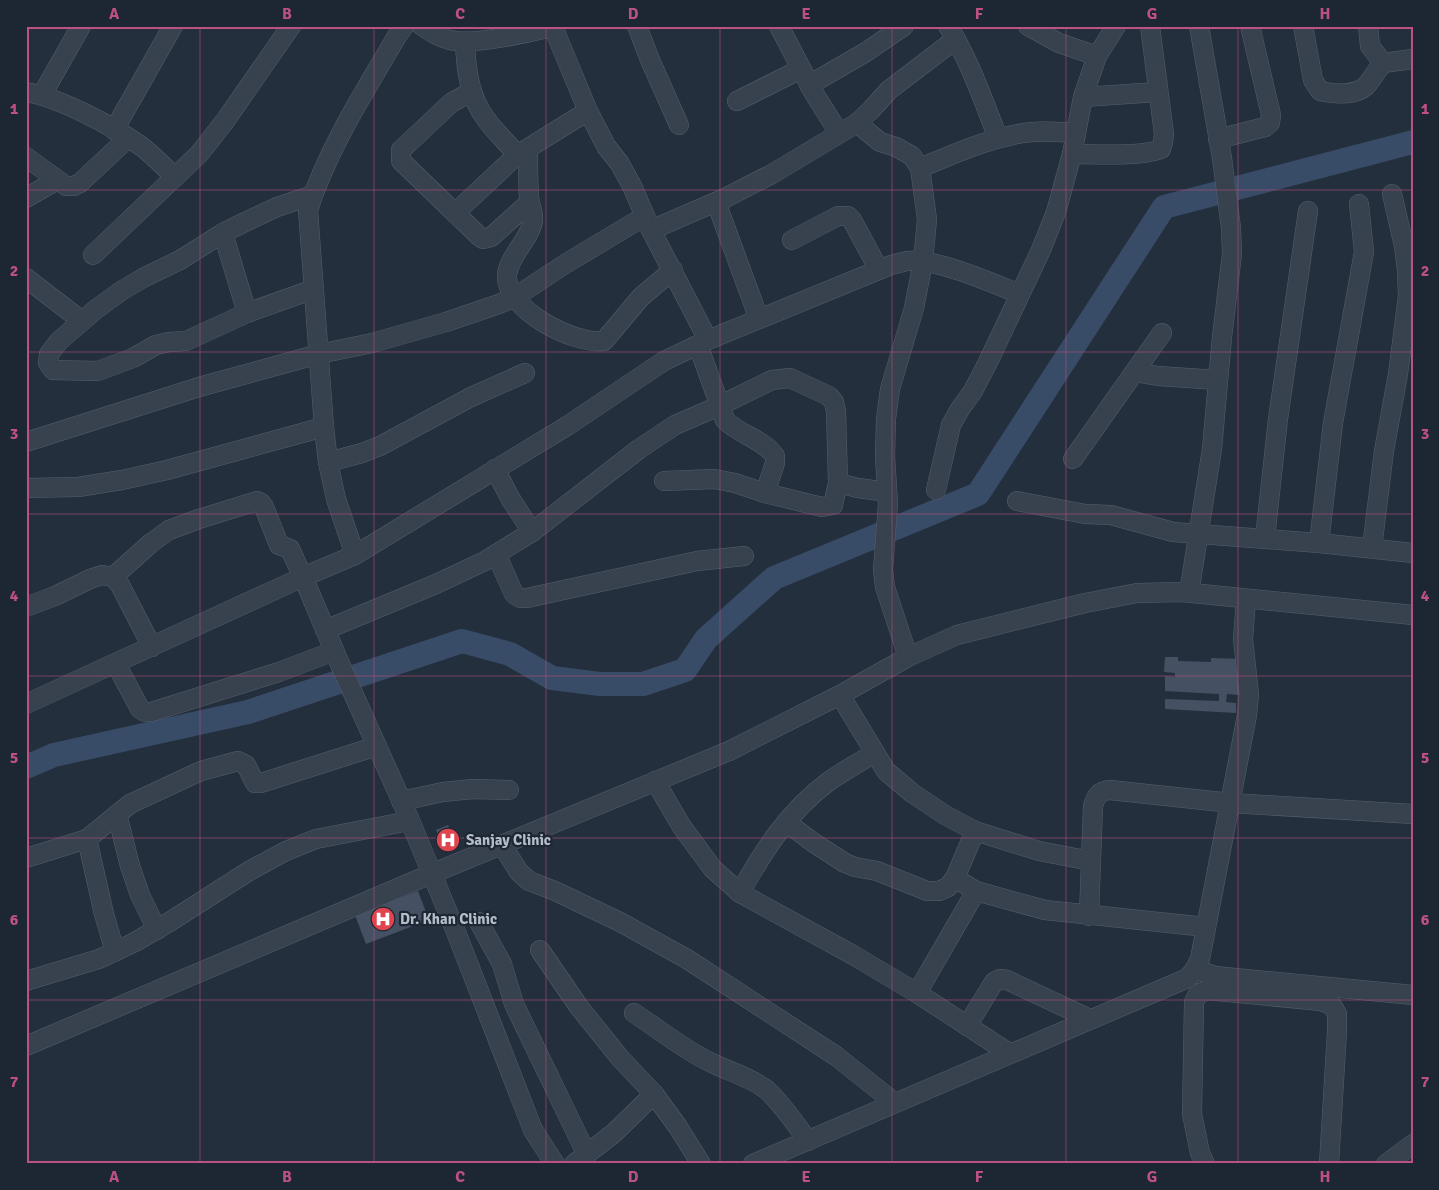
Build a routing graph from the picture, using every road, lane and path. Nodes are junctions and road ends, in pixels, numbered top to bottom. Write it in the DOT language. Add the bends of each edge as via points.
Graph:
graph roads {
  1 [pos="173,26"];
  2 [pos="291,26"];
  3 [pos="422,26"];
  4 [pos="637,26"];
  5 [pos="779,26"];
  6 [pos="904,26"];
  7 [pos="1028,26"];
  8 [pos="1116,26"];
  9 [pos="1150,26"];
  10 [pos="1199,26"];
  11 [pos="1250,26"];
  12 [pos="1303,26"];
  13 [pos="1368,26"];
  14 [pos="554,27"];
  15 [pos="76,28"];
  16 [pos="396,29"];
  17 [pos="952,33"];
  18 [pos="465,42"];
  19 [pos="1097,56"];
  20 [pos="1413,59"];
  21 [pos="1383,63"];
  22 [pos="805,77"];
  23 [pos="472,91"];
  24 [pos="1158,92"];
  25 [pos="34,94"];
  26 [pos="1083,97"];
  27 [pos="737,101"];
  28 [pos="588,110"];
  29 [pos="856,123"];
  30 [pos="679,125"];
  31 [pos="839,133"];
  32 [pos="1076,133"];
  33 [pos="121,134"];
  34 [pos="998,138"];
  35 [pos="1218,139"];
  36 [pos="523,152"];
  37 [pos="1072,154"];
  38 [pos="26,157"];
  39 [pos="920,168"];
  40 [pos="175,178"];
  41 [pos="57,180"];
  42 [pos="1392,194"];
  43 [pos="313,195"];
  44 [pos="26,198"];
  45 [pos="530,202"];
  46 [pos="716,202"];
  47 [pos="1359,204"];
  48 [pos="1308,211"];
  49 [pos="455,212"];
  50 [pos="648,223"];
  51 [pos="223,233"];
  52 [pos="792,240"];
  53 [pos="93,255"];
  54 [pos="923,262"];
  55 [pos="673,270"];
  56 [pos="878,270"];
  57 [pos="26,278"];
  58 [pos="314,288"];
  59 [pos="1020,294"];
  60 [pos="515,297"];
  61 [pos="247,313"];
  62 [pos="759,319"];
  63 [pos="82,321"];
  64 [pos="1162,333"];
  65 [pos="703,342"];
  66 [pos="319,354"];
  67 [pos="1135,372"];
  68 [pos="525,373"];
  69 [pos="1218,380"];
  70 [pos="719,406"];
  71 [pos="324,427"];
  72 [pos="26,442"];
  73 [pos="1073,460"];
  74 [pos="328,462"];
  75 [pos="495,469"];
  76 [pos="664,481"];
  77 [pos="838,483"];
  78 [pos="26,488"];
  79 [pos="936,490"];
  80 [pos="765,493"];
  81 [pos="887,497"];
  82 [pos="1017,501"];
  83 [pos="532,532"];
  84 [pos="1197,534"];
  85 [pos="1265,538"];
  86 [pos="1319,543"];
  87 [pos="1372,548"];
  88 [pos="1413,552"];
  89 [pos="355,554"];
  90 [pos="496,554"];
  91 [pos="744,556"];
  92 [pos="113,577"];
  93 [pos="303,577"];
  94 [pos="1188,593"];
  95 [pos="1246,599"];
  96 [pos="26,607"];
  97 [pos="1413,615"];
  98 [pos="325,630"];
  99 [pos="152,647"];
  100 [pos="336,657"];
  101 [pos="908,657"];
  102 [pos="116,664"];
  103 [pos="840,695"];
  104 [pos="26,704"];
  105 [pos="377,746"];
  106 [pos="874,753"];
  107 [pos="655,781"];
  108 [pos="509,790"];
  109 [pos="401,802"];
  110 [pos="1231,803"];
  111 [pos="117,814"];
  112 [pos="1413,814"];
  113 [pos="410,821"];
  114 [pos="786,822"];
  115 [pos="976,831"];
  116 [pos="86,839"];
  117 [pos="502,845"];
  118 [pos="26,858"];
  119 [pos="1091,861"];
  120 [pos="431,874"];
  121 [pos="955,878"];
  122 [pos="976,890"];
  123 [pos="740,892"];
  124 [pos="1089,916"];
  125 [pos="479,922"];
  126 [pos="1206,927"];
  127 [pos="157,930"];
  128 [pos="540,950"];
  129 [pos="115,952"];
  130 [pos="1195,969"];
  131 [pos="27,978"];
  132 [pos="917,993"];
  133 [pos="1413,995"];
  134 [pos="634,1013"];
  135 [pos="1090,1019"];
  136 [pos="968,1026"];
  137 [pos="26,1046"];
  138 [pos="1009,1053"];
  139 [pos="654,1094"];
  140 [pos="895,1103"];
  141 [pos="808,1141"];
  142 [pos="1413,1144"];
  143 [pos="580,1159"];
  144 [pos="555,1164"];
  145 [pos="701,1164"];
  146 [pos="753,1164"];
  147 [pos="1205,1164"];
  148 [pos="1329,1164"];
  149 [pos="1386,1164"];
  1 -- 33 [label="street"];
  2 -- 40 [label="street" via="200,154"];
  3 -- 18 [label="street" via="452,41"];
  4 -- 30 [label="street"];
  5 -- 22 [label="street"];
  6 -- 22 [label="street" via="866,52"];
  7 -- 19 [label="street" via="1059,44"];
  8 -- 19 [label="street"];
  9 -- 24 [label="street"];
  10 -- 35 [label="street"];
  11 -- 35 [label="street" via="1270,123"];
  12 -- 21 [label="street" via="1313,80 1320,91 1357,92"];
  13 -- 21 [label="street" via="1370,46"];
  14 -- 18 [label="street"];
  14 -- 28 [label="street"];
  15 -- 25 [label="street"];
  16 -- 43 [label="street"];
  17 -- 29 [label="street"];
  17 -- 34 [label="street" via="974,76"];
  18 -- 23 [label="street" via="467,75"];
  19 -- 26 [label="street"];
  20 -- 21 [label="street"];
  22 -- 27 [label="street"];
  22 -- 31 [label="street"];
  23 -- 36 [label="street" via="485,118"];
  23 -- 49 [label="street" via="451,103 402,150 400,156 401,161"];
  24 -- 26 [label="street"];
  24 -- 37 [label="street" via="1164,134 1160,149 1154,152"];
  25 -- 33 [label="street" via="78,111"];
  26 -- 32 [label="street"];
  28 -- 36 [label="street"];
  28 -- 50 [label="street" via="632,186"];
  29 -- 31 [label="street"];
  29 -- 39 [label="street" via="880,142 912,156"];
  31 -- 46 [label="street" via="772,174"];
  32 -- 34 [label="street" via="1020,133"];
  32 -- 37 [label="street"];
  33 -- 40 [label="street" via="142,146"];
  33 -- 41 [label="street" via="80,183 66,186"];
  34 -- 39 [label="street"];
  35 -- 69 [label="street" via="1232,254"];
  36 -- 45 [label="street"];
  36 -- 49 [label="street"];
  37 -- 59 [label="street" via="1056,212"];
  38 -- 41 [label="street"];
  39 -- 54 [label="street" via="926,219"];
  40 -- 53 [label="street"];
  41 -- 44 [label="street"];
  42 -- 87 [label="street" via="1404,246 1408,296"];
  43 -- 51 [label="street" via="277,207"];
  43 -- 58 [label="street" via="308,210"];
  45 -- 49 [label="street" via="488,238 479,236"];
  45 -- 60 [label="street" via="532,228 507,274"];
  46 -- 50 [label="street"];
  46 -- 62 [label="street"];
  47 -- 86 [label="street" via="1364,252 1333,424"];
  48 -- 85 [label="street" via="1278,419"];
  50 -- 55 [label="street"];
  50 -- 60 [label="street" via="565,264"];
  51 -- 61 [label="street"];
  51 -- 63 [label="street" via="121,291"];
  52 -- 56 [label="street" via="838,216 848,216"];
  54 -- 56 [label="street" via="907,261"];
  54 -- 59 [label="street" via="965,272"];
  54 -- 81 [label="street" via="914,308 890,389 886,418"];
  55 -- 60 [label="street" via="641,297 604,341 591,341 565,332 526,311"];
  55 -- 65 [label="street"];
  56 -- 62 [label="street"];
  57 -- 63 [label="street"];
  58 -- 61 [label="street"];
  58 -- 66 [label="street"];
  59 -- 79 [label="street" via="973,391 951,425"];
  60 -- 66 [label="street" via="418,330"];
  61 -- 63 [label="street" via="186,341 156,346 98,371 53,370 48,363 49,354"];
  62 -- 65 [label="street"];
  64 -- 67 [label="street"];
  65 -- 70 [label="street"];
  65 -- 75 [label="street" via="664,361"];
  66 -- 71 [label="street"];
  66 -- 72 [label="street" via="199,387"];
  67 -- 69 [label="street"];
  67 -- 73 [label="street"];
  68 -- 74 [label="street" via="470,396 380,446"];
  69 -- 84 [label="street" via="1212,449"];
  70 -- 77 [label="street" via="781,378 790,378 829,396 836,411"];
  70 -- 80 [label="street" via="724,420 768,447 775,456"];
  70 -- 83 [label="street" via="675,425 646,444"];
  71 -- 74 [label="street"];
  71 -- 78 [label="street" via="122,480 78,487"];
  74 -- 89 [label="street" via="336,499"];
  75 -- 83 [label="street"];
  75 -- 89 [label="street"];
  76 -- 80 [label="street" via="714,479"];
  77 -- 80 [label="street" via="833,505 829,507"];
  77 -- 81 [label="street"];
  81 -- 101 [label="street" via="885,587"];
  82 -- 84 [label="street" via="1085,514 1111,515 1173,532"];
  83 -- 90 [label="street"];
  84 -- 85 [label="street"];
  84 -- 94 [label="street"];
  85 -- 86 [label="street"];
  86 -- 87 [label="street"];
  87 -- 88 [label="street"];
  89 -- 93 [label="street"];
  90 -- 91 [label="street" via="514,594 520,598 697,561"];
  90 -- 98 [label="street" via="436,584"];
  92 -- 93 [label="street" via="150,543 170,530 258,501 264,507 278,545 290,549"];
  92 -- 96 [label="street" via="102,575 90,579"];
  92 -- 99 [label="street"];
  93 -- 98 [label="street"];
  93 -- 99 [label="street"];
  94 -- 95 [label="street"];
  94 -- 101 [label="street" via="1138,593 1085,603 957,635"];
  95 -- 97 [label="street"];
  95 -- 110 [label="street" via="1243,639 1249,694"];
  98 -- 100 [label="street"];
  99 -- 102 [label="street"];
  100 -- 102 [label="street" via="151,712 140,709"];
  100 -- 105 [label="street"];
  101 -- 103 [label="street"];
  102 -- 104 [label="street"];
  103 -- 106 [label="street"];
  103 -- 107 [label="street" via="729,751"];
  105 -- 109 [label="street"];
  105 -- 111 [label="street" via="261,783 255,783 243,762 230,762 178,781 130,804"];
  106 -- 114 [label="street" via="829,782"];
  106 -- 115 [label="street" via="886,770 912,793"];
  107 -- 117 [label="street"];
  107 -- 123 [label="street" via="682,827 713,869"];
  108 -- 109 [label="street" via="443,792"];
  109 -- 113 [label="street"];
  110 -- 112 [label="street"];
  110 -- 119 [label="street" via="1102,791 1093,806"];
  110 -- 126 [label="street"];
  111 -- 116 [label="street"];
  111 -- 127 [label="street" via="140,895"];
  113 -- 120 [label="street"];
  113 -- 127 [label="street" via="316,839 286,851"];
  114 -- 121 [label="street" via="844,863 877,871 927,891 948,887"];
  114 -- 123 [label="street" via="760,857"];
  115 -- 119 [label="street" via="1039,851"];
  115 -- 121 [label="street"];
  116 -- 118 [label="street"];
  116 -- 129 [label="street"];
  117 -- 120 [label="street"];
  117 -- 140 [label="street" via="519,872 529,881 620,922 687,959 836,1056"];
  119 -- 124 [label="street"];
  120 -- 137 [label="street"];
  120 -- 144 [label="street" via="533,1130"];
  121 -- 122 [label="street"];
  122 -- 124 [label="street" via="1045,910"];
  122 -- 132 [label="street"];
  123 -- 132 [label="street"];
  124 -- 126 [label="street"];
  125 -- 143 [label="street" via="502,964 514,1004"];
  126 -- 130 [label="street"];
  127 -- 129 [label="street"];
  128 -- 139 [label="street" via="579,1007"];
  129 -- 131 [label="street" via="99,960"];
  130 -- 133 [label="street" via="1215,976"];
  130 -- 135 [label="street" via="1188,978"];
  132 -- 136 [label="street"];
  134 -- 141 [label="street" via="713,1064 766,1090 783,1106"];
  135 -- 136 [label="street" via="1000,979 994,982"];
  135 -- 138 [label="street"];
  136 -- 138 [label="street"];
  138 -- 140 [label="street"];
  139 -- 143 [label="street" via="614,1133"];
  139 -- 145 [label="street"];
  140 -- 141 [label="street"];
  141 -- 146 [label="street"];
  142 -- 149 [label="street"];
  147 -- 148 [label="street" via="1192,1114 1194,1002 1198,994 1207,990 1321,1001 1332,1005 1337,1014 1337,1031"];
}
